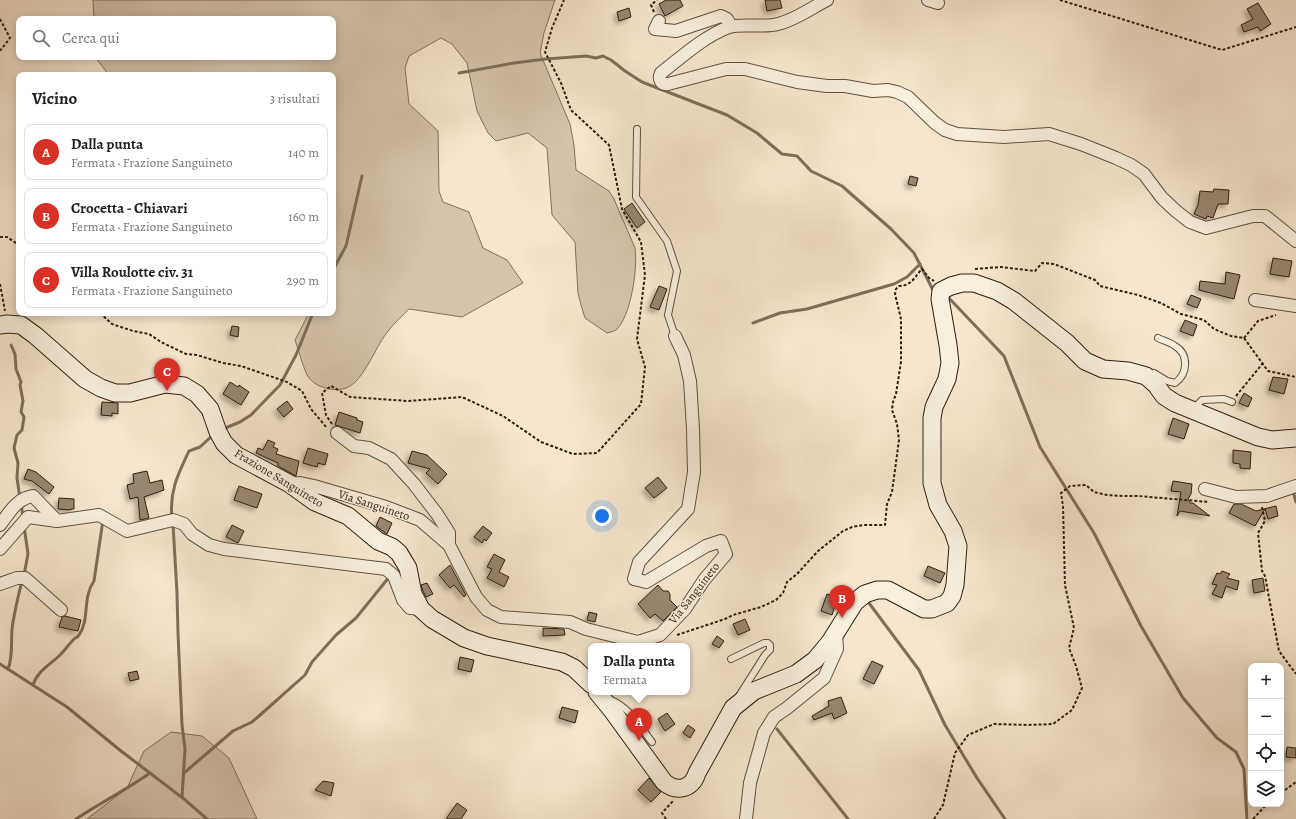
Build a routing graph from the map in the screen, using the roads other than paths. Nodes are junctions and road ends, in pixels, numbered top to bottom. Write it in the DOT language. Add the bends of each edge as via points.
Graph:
graph roads {
  1 [pos="827,0"];
  2 [pos="659,21"];
  3 [pos="731,26"];
  4 [pos="637,129"];
  5 [pos="1296,241"];
  6 [pos="1255,300"];
  7 [pos="1296,306"];
  8 [pos="4,324"];
  9 [pos="675,336"];
  10 [pos="1158,338"];
  11 [pos="1130,372"];
  12 [pos="1231,402"];
  13 [pos="1192,410"];
  14 [pos="333,432"];
  15 [pos="1296,438"];
  16 [pos="290,484"];
  17 [pos="1296,486"];
  18 [pos="1205,489"];
  19 [pos="57,521"];
  20 [pos="0,525"];
  21 [pos="450,545"];
  22 [pos="0,549"];
  23 [pos="0,584"];
  24 [pos="421,609"];
  25 [pos="61,610"];
  26 [pos="836,633"];
  27 [pos="731,659"];
  28 [pos="588,681"];
  29 [pos="600,696"];
  30 [pos="740,701"];
  31 [pos="652,742"];
  32 [pos="746,819"];
  1 -- 3 [label="street" via="778,24"];
  2 -- 3 [label="street" via="655,29 676,31 721,16 727,19"];
  3 -- 5 [label="street" via="706,38 663,72 660,77 662,83 668,84 726,69 745,69 797,82 897,92 908,97 945,130 957,134 1004,137 1049,134 1116,158 1144,174 1162,198 1190,222 1206,228 1253,216 1265,216"];
  4 -- 9 [label="lane" via="636,197 667,241 677,271 668,315"];
  6 -- 7 [label="street"];
  8 -- 16 [label="street, Frazione Sanguineto" via="21,325 85,379 115,393 130,393 165,384 184,386 197,394 210,409 224,443 236,455"];
  9 -- 21 [label="street, Via Sanguineto" via="684,354 690,381 694,472 688,509 639,562 634,579 646,582 706,546 721,541 726,554 704,580 686,608 660,635 638,642 570,622 501,617 487,610 476,597"];
  10 -- 11 [label="lane" via="1181,350 1185,360 1184,375 1175,383 1142,368"];
  11 -- 13 [label="street" via="1146,376 1164,396"];
  11 -- 26 [label="street" via="1103,369 1085,361 1067,343 1014,301 997,291 974,283 962,283 941,291 950,363 947,379 933,413 932,483 938,505 953,531 958,546 952,596 947,603 932,609 924,609 888,590 877,590 865,594 855,602"];
  12 -- 13 [label="lane" via="1224,399 1202,400"];
  13 -- 15 [label="street" via="1258,437 1272,440"];
  14 -- 21 [label="street, Via Sanguineto" via="354,446 369,448 391,459 437,514 449,533"];
  16 -- 21 [label="street, Via Sanguineto" via="300,483 386,507 420,520"];
  16 -- 24 [label="street, Frazione Sanguineto" via="314,502 348,516 369,535 400,553 408,568 413,594"];
  17 -- 18 [label="street" via="1267,496 1236,497"];
  19 -- 20 [label="street" via="33,496 25,497"];
  19 -- 22 [label="street" via="28,517"];
  19 -- 24 [label="street" via="99,515 127,531 173,520 184,524 192,534 209,545 224,549 386,569 394,576 406,604 410,608"];
  23 -- 25 [label="street" via="24,578"];
  24 -- 28 [label="street, Frazione Sanguineto" via="444,628 464,638 488,646 562,662 574,668"];
  26 -- 30 [label="street" via="815,660 796,674 754,691"];
  26 -- 32 [label="street" via="837,649 824,678 774,717 764,733 750,783"];
  27 -- 30 [label="lane" via="764,643 770,645 770,650 739,694"];
  29 -- 30 [label="street" via="664,782 680,789 695,779 733,708"];
  29 -- 31 [label="lane" via="628,710"];
}
